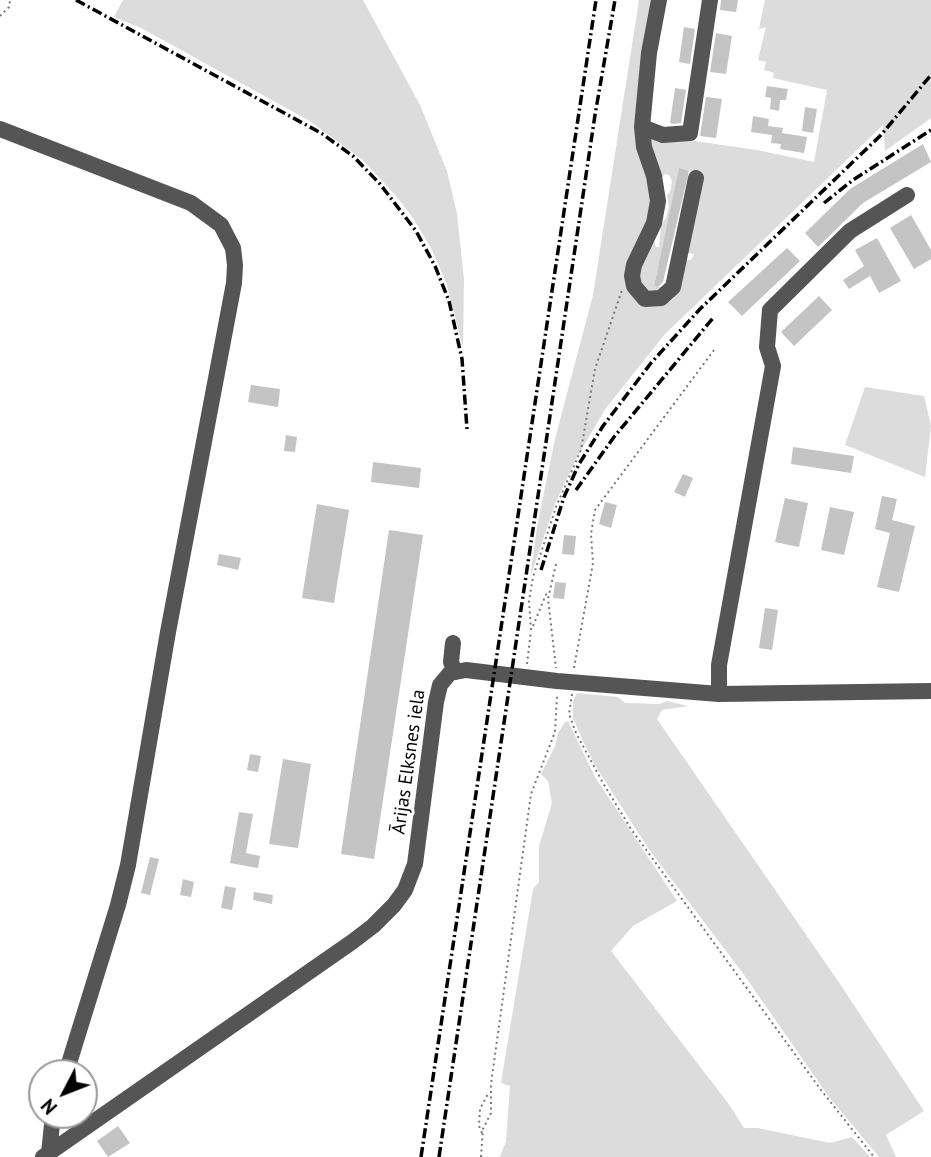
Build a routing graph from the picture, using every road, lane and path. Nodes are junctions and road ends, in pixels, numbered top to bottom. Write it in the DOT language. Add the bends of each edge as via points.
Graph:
graph roads {
  1 [pos="10,0"];
  2 [pos="659,0"];
  3 [pos="710,0"];
  4 [pos="0,16"];
  5 [pos="642,127"];
  6 [pos="0,130"];
  7 [pos="696,178"];
  8 [pos="907,195"];
  9 [pos="625,284"];
  10 [pos="714,350"];
  11 [pos="556,564"];
  12 [pos="548,591"];
  13 [pos="531,630"];
  14 [pos="453,643"];
  15 [pos="455,671"];
  16 [pos="520,677"];
  17 [pos="557,681"];
  18 [pos="575,682"];
  19 [pos="931,691"];
  20 [pos="719,694"];
  21 [pos="70,1059"];
  22 [pos="491,1090"];
  23 [pos="51,1129"];
  24 [pos="482,1134"];
  25 [pos="46,1155"];
  26 [pos="481,1157"];
  27 [pos="874,1157"];
  1 -- 4 [label="path"];
  2 -- 5 [label="street"];
  3 -- 5 [label="street" via="690,133 663,135"];
  5 -- 7 [label="street" via="659,201 632,276 645,299 661,298 673,287"];
  6 -- 21 [label="street" via="202,209 221,225 235,265 128,865"];
  8 -- 20 [label="street" via="850,231 770,310 767,347 773,366 719,665"];
  9 -- 13 [label="path" via="595,369 581,450 553,514 533,578"];
  10 -- 18 [label="path" via="595,510 593,563 575,657"];
  11 -- 12 [label="path"];
  12 -- 13 [label="path"];
  12 -- 17 [label="path"];
  13 -- 16 [label="path" via="527,664"];
  14 -- 15 [label="street"];
  15 -- 16 [label="street"];
  15 -- 25 [label="street, Ārijas Elksnes iela" via="438,690 419,845 409,881 394,905 352,942"];
  16 -- 17 [label="street"];
  17 -- 18 [label="street"];
  17 -- 22 [label="path" via="555,732 535,779 528,811"];
  18 -- 20 [label="street"];
  18 -- 27 [label="path" via="571,722 631,829"];
  19 -- 20 [label="street"];
  22 -- 24 [label="path" via="491,1113"];
  22 -- 24 [label="path" via="480,1109"];
  23 -- 25 [label="street"];
  24 -- 26 [label="path"];
}
